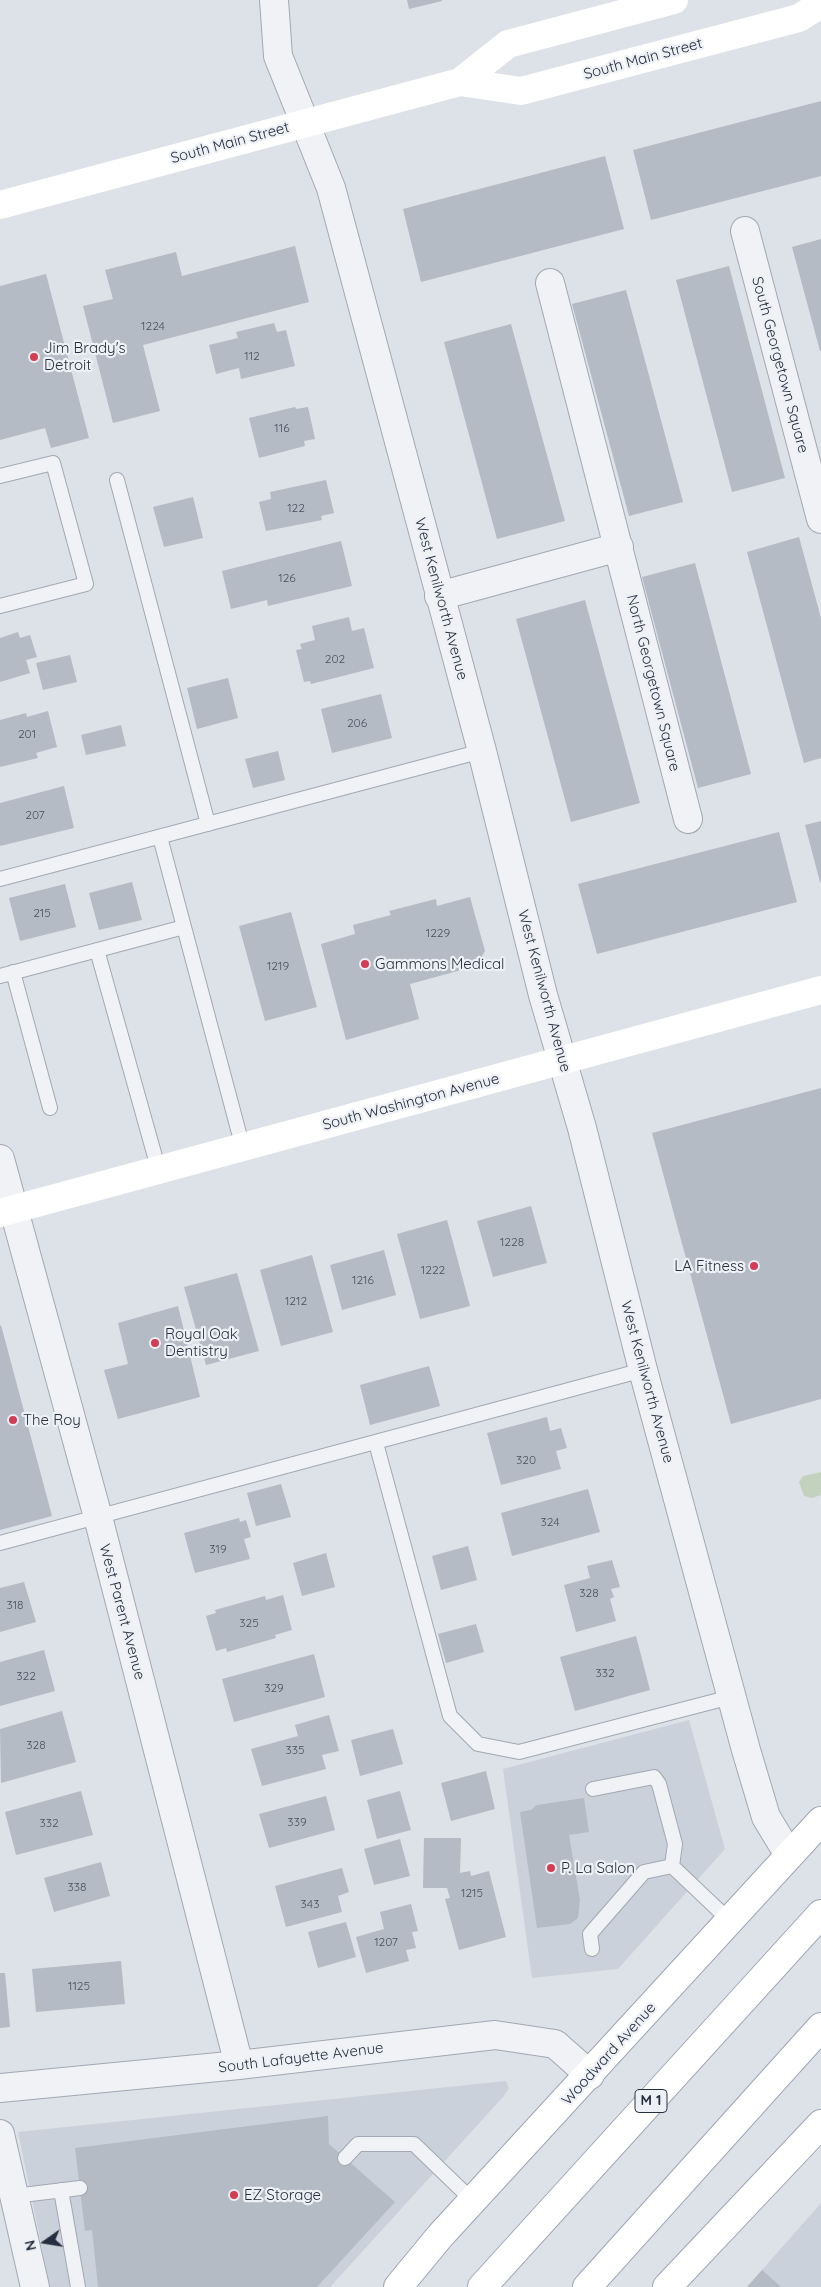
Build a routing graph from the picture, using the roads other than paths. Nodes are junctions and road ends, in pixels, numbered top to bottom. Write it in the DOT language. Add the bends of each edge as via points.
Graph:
graph roads {
  1 [pos="274,0"];
  2 [pos="674,0"];
  3 [pos="821,4"];
  4 [pos="460,82"];
  5 [pos="305,123"];
  6 [pos="0,205"];
  7 [pos="745,231"];
  8 [pos="550,283"];
  9 [pos="0,476"];
  10 [pos="117,480"];
  11 [pos="819,505"];
  12 [pos="619,548"];
  13 [pos="439,596"];
  14 [pos="0,606"];
  15 [pos="482,751"];
  16 [pos="688,819"];
  17 [pos="208,824"];
  18 [pos="160,836"];
  19 [pos="0,878"];
  20 [pos="184,927"];
  21 [pos="97,950"];
  22 [pos="6,974"];
  23 [pos="821,990"];
  24 [pos="562,1061"];
  25 [pos="50,1108"];
  26 [pos="243,1148"];
  27 [pos="0,1160"];
  28 [pos="159,1171"];
  29 [pos="6,1211"];
  30 [pos="643,1370"];
  31 [pos="376,1443"];
  32 [pos="98,1518"];
  33 [pos="0,1543"];
  34 [pos="732,1697"];
  35 [pos="593,1790"];
  36 [pos="821,1821"];
  37 [pos="789,1856"];
  38 [pos="672,1866"];
  39 [pos="821,1914"];
  40 [pos="730,1921"];
  41 [pos="592,1949"];
  42 [pos="821,2027"];
  43 [pos="239,2065"];
  44 [pos="590,2075"];
  45 [pos="0,2088"];
  46 [pos="821,2124"];
  47 [pos="0,2134"];
  48 [pos="345,2158"];
  49 [pos="80,2188"];
  50 [pos="61,2190"];
  51 [pos="14,2196"];
  52 [pos="473,2201"];
  53 [pos="35,2287"];
  54 [pos="78,2287"];
  55 [pos="398,2287"];
  56 [pos="482,2287"];
  57 [pos="587,2287"];
  58 [pos="667,2287"];
  1 -- 5 [label="street, West Kenilworth Avenue" via="278,56"];
  2 -- 4 [label="main road, South Main Street" via="508,44"];
  3 -- 4 [label="main road, South Main Street" via="799,18 521,91"];
  4 -- 5 [label="main road, South Main Street"];
  5 -- 6 [label="main road, South Main Street"];
  5 -- 13 [label="street, West Kenilworth Avenue" via="331,188"];
  7 -- 11 [label="street, South Georgetown Square"];
  8 -- 12 [label="street, North Georgetown Square"];
  9 -- 14 [label="lane" via="53,463 86,584"];
  10 -- 17 [label="lane"];
  12 -- 13 [label="street"];
  12 -- 16 [label="street, North Georgetown Square"];
  13 -- 15 [label="street, West Kenilworth Avenue"];
  15 -- 17 [label="lane"];
  15 -- 24 [label="street, West Kenilworth Avenue"];
  17 -- 18 [label="lane"];
  18 -- 19 [label="lane"];
  18 -- 20 [label="lane"];
  20 -- 21 [label="lane"];
  20 -- 26 [label="lane"];
  21 -- 22 [label="lane"];
  21 -- 28 [label="lane"];
  22 -- 25 [label="lane"];
  23 -- 24 [label="main road, South Washington Avenue"];
  24 -- 26 [label="main road, South Washington Avenue"];
  24 -- 30 [label="street, West Kenilworth Avenue"];
  26 -- 28 [label="main road, South Washington Avenue"];
  27 -- 29 [label="street, West Parent Avenue"];
  28 -- 29 [label="main road, South Washington Avenue"];
  29 -- 32 [label="street, West Parent Avenue"];
  30 -- 31 [label="lane"];
  30 -- 34 [label="street, West Kenilworth Avenue"];
  31 -- 32 [label="lane"];
  31 -- 34 [label="lane" via="450,1716 478,1744 518,1752"];
  32 -- 33 [label="lane"];
  32 -- 43 [label="street, West Parent Avenue"];
  34 -- 37 [label="street, West Kenilworth Avenue" via="766,1817"];
  35 -- 38 [label="lane" via="654,1777 659,1784 674,1844"];
  36 -- 37 [label="main road, Woodward Avenue"];
  37 -- 40 [label="main road, Woodward Avenue"];
  38 -- 40 [label="lane"];
  38 -- 41 [label="lane" via="644,1872 590,1934"];
  39 -- 56 [label="main road, M 1"];
  40 -- 44 [label="main road, Woodward Avenue"];
  42 -- 57 [label="main road"];
  43 -- 44 [label="street, South Lafayette Avenue" via="495,2035 555,2044"];
  43 -- 45 [label="street, South Lafayette Avenue"];
  44 -- 52 [label="main road, Woodward Avenue"];
  46 -- 58 [label="main road"];
  47 -- 51 [label="street"];
  48 -- 52 [label="lane" via="358,2144 414,2144"];
  49 -- 50 [label="lane"];
  50 -- 51 [label="lane"];
  50 -- 54 [label="lane"];
  51 -- 53 [label="street"];
  52 -- 55 [label="main road, Woodward Avenue"];
}
